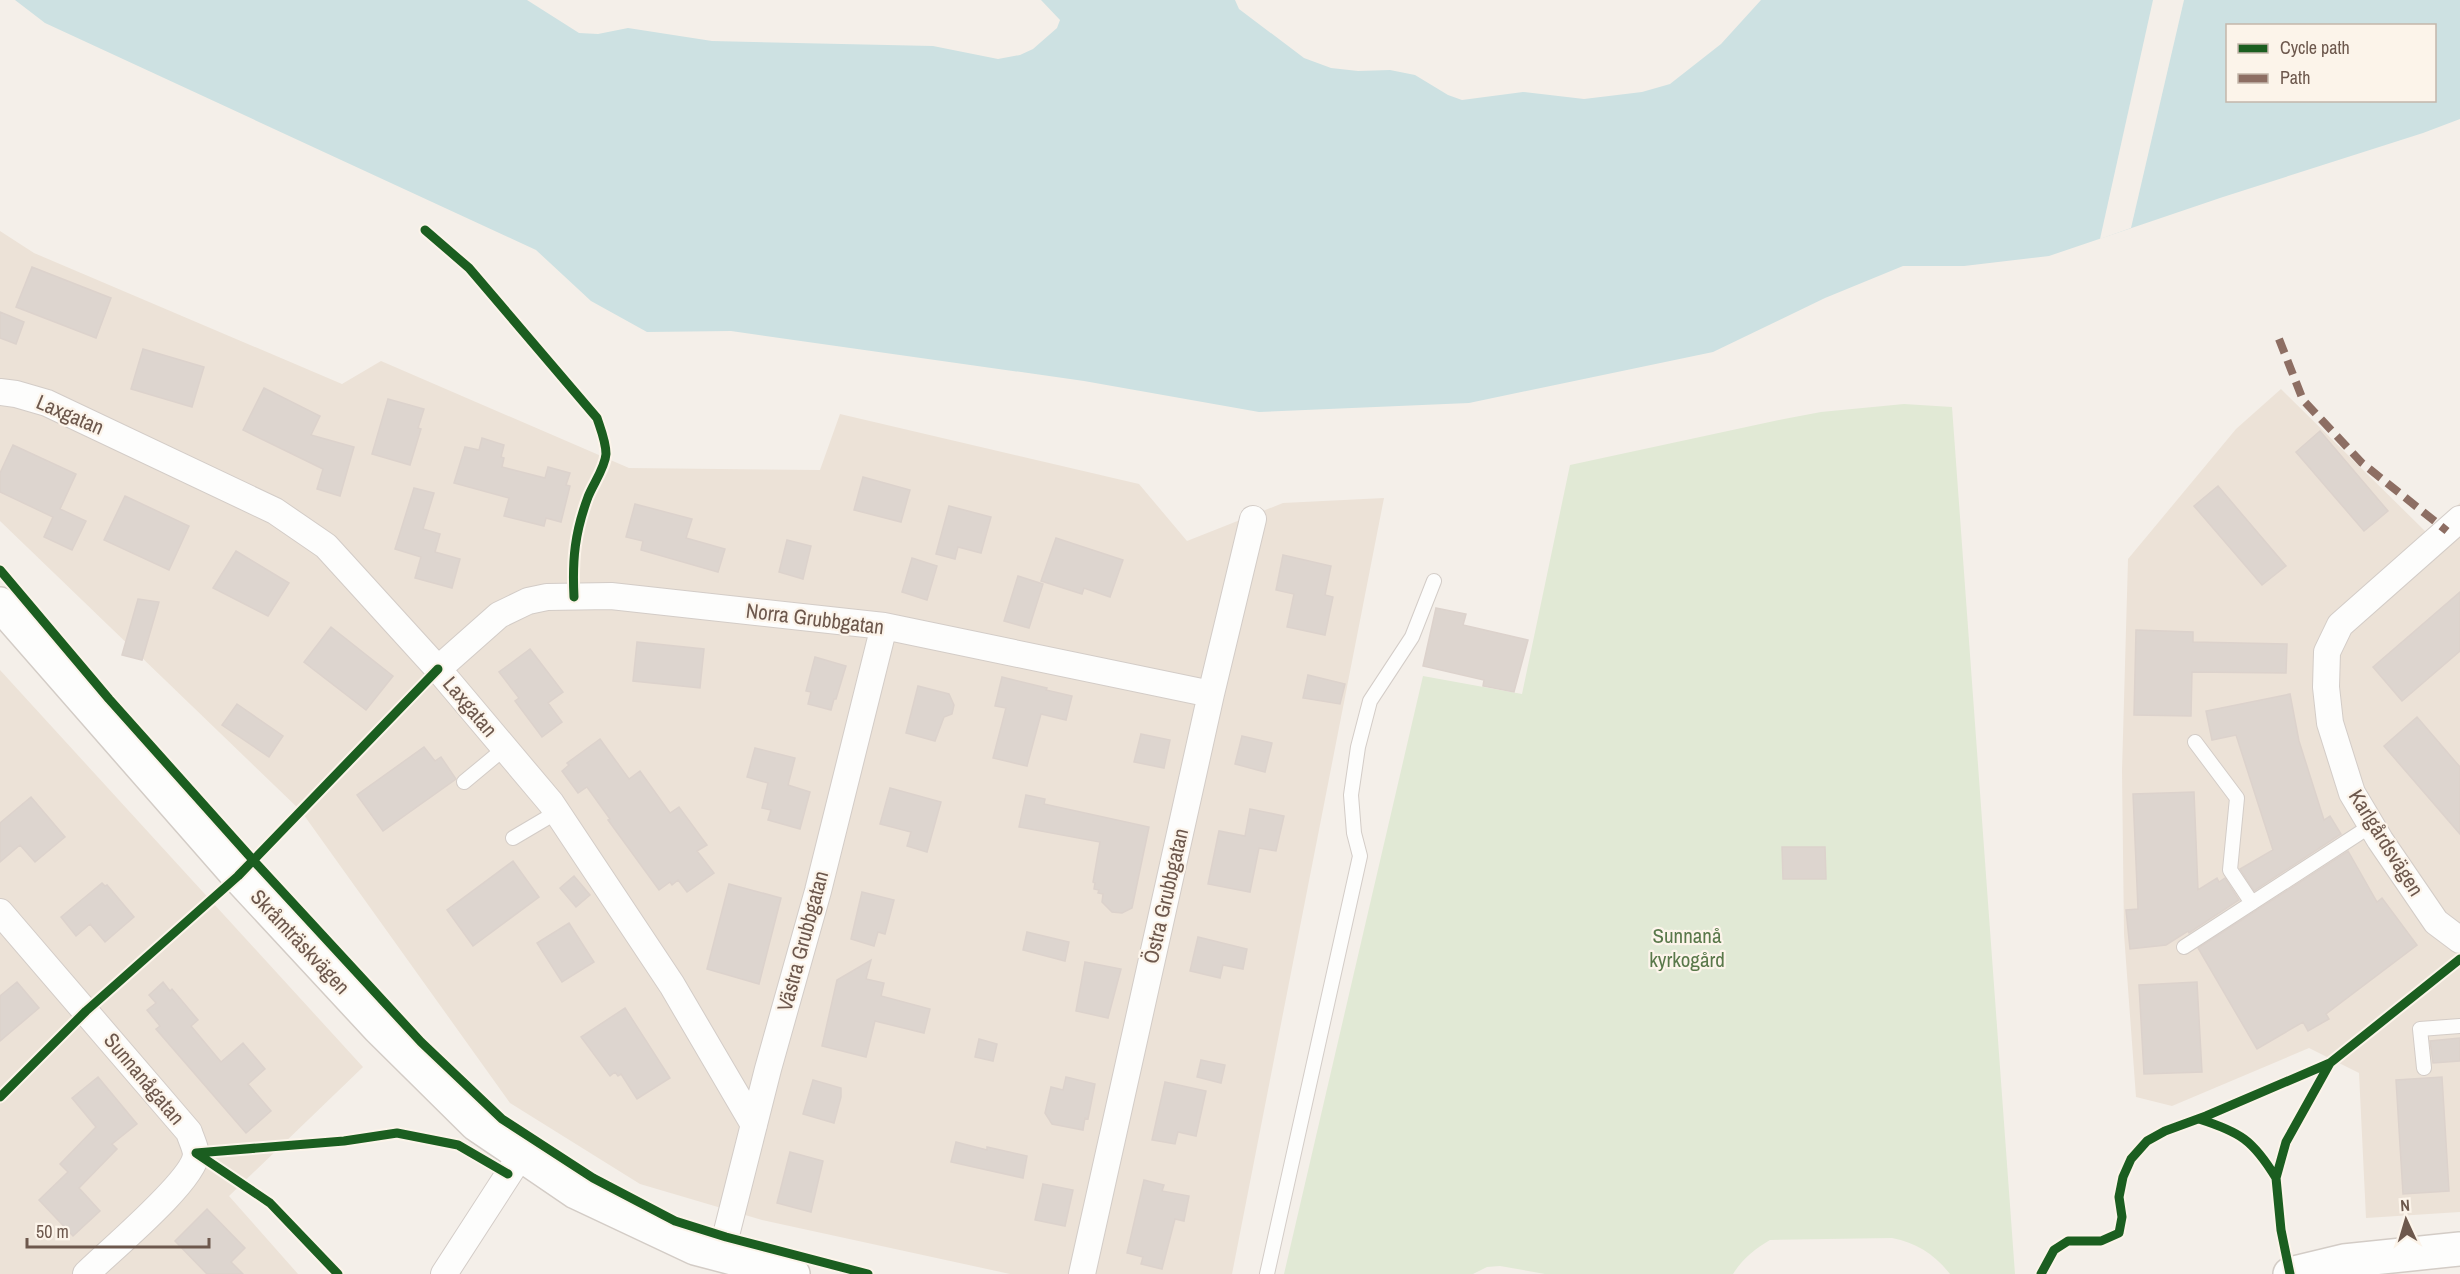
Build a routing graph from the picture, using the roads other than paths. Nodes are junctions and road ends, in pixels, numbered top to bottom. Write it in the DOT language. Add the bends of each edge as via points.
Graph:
graph roads {
  1 [pos="0,392"];
  2 [pos="1253,519"];
  3 [pos="2460,519"];
  4 [pos="1434,581"];
  5 [pos="0,604"];
  6 [pos="884,626"];
  7 [pos="438,669"];
  8 [pos="1210,694"];
  9 [pos="2195,741"];
  10 [pos="505,748"];
  11 [pos="464,782"];
  12 [pos="557,812"];
  13 [pos="2372,825"];
  14 [pos="513,838"];
  15 [pos="2252,903"];
  16 [pos="0,912"];
  17 [pos="2455,929"];
  18 [pos="2184,947"];
  19 [pos="2460,1026"];
  20 [pos="2424,1068"];
  21 [pos="754,1125"];
  22 [pos="520,1155"];
  23 [pos="2460,1249"];
  24 [pos="721,1255"];
  25 [pos="86,1274"];
  26 [pos="444,1274"];
  27 [pos="793,1274"];
  28 [pos="1082,1274"];
  29 [pos="1267,1274"];
  30 [pos="2290,1274"];
  1 -- 7 [label="street, Laxgatan" via="47,403 275,511 326,546"];
  2 -- 8 [label="street, Östra Grubbgatan"];
  3 -- 13 [label="street, Karlgårdsvägen" via="2340,625 2327,652 2330,723 2352,793"];
  4 -- 29 [label="lane" via="1412,637 1370,701 1358,747 1350,795 1360,856"];
  5 -- 22 [label="main road, Skråmträskvägen" via="238,876 380,1028 476,1124"];
  6 -- 7 [label="street, Norra Grubbgatan" via="611,596 547,597 499,615"];
  6 -- 8 [label="street, Norra Grubbgatan"];
  6 -- 21 [label="street, Västra Grubbgatan"];
  7 -- 10 [label="street, Laxgatan"];
  8 -- 28 [label="street, Östra Grubbgatan"];
  9 -- 15 [label="lane" via="2237,798 2230,870"];
  10 -- 11 [label="lane"];
  10 -- 12 [label="street, Laxgatan"];
  12 -- 14 [label="lane"];
  12 -- 21 [label="street, Laxgatan" via="672,985"];
  13 -- 15 [label="lane"];
  13 -- 17 [label="street, Karlgårdsvägen" via="2436,922"];
  15 -- 18 [label="lane"];
  16 -- 25 [label="street, Sunnanågatan" via="189,1132 196,1153 179,1185"];
  19 -- 20 [label="lane" via="2420,1029"];
  21 -- 24 [label="street, Västra Grubbgatan"];
  22 -- 24 [label="main road, Skråmträskvägen" via="576,1192 694,1248"];
  22 -- 26 [label="street"];
  23 -- 30 [label="main road" via="2344,1262"];
  24 -- 27 [label="main road, Skråmträskvägen"];
}
